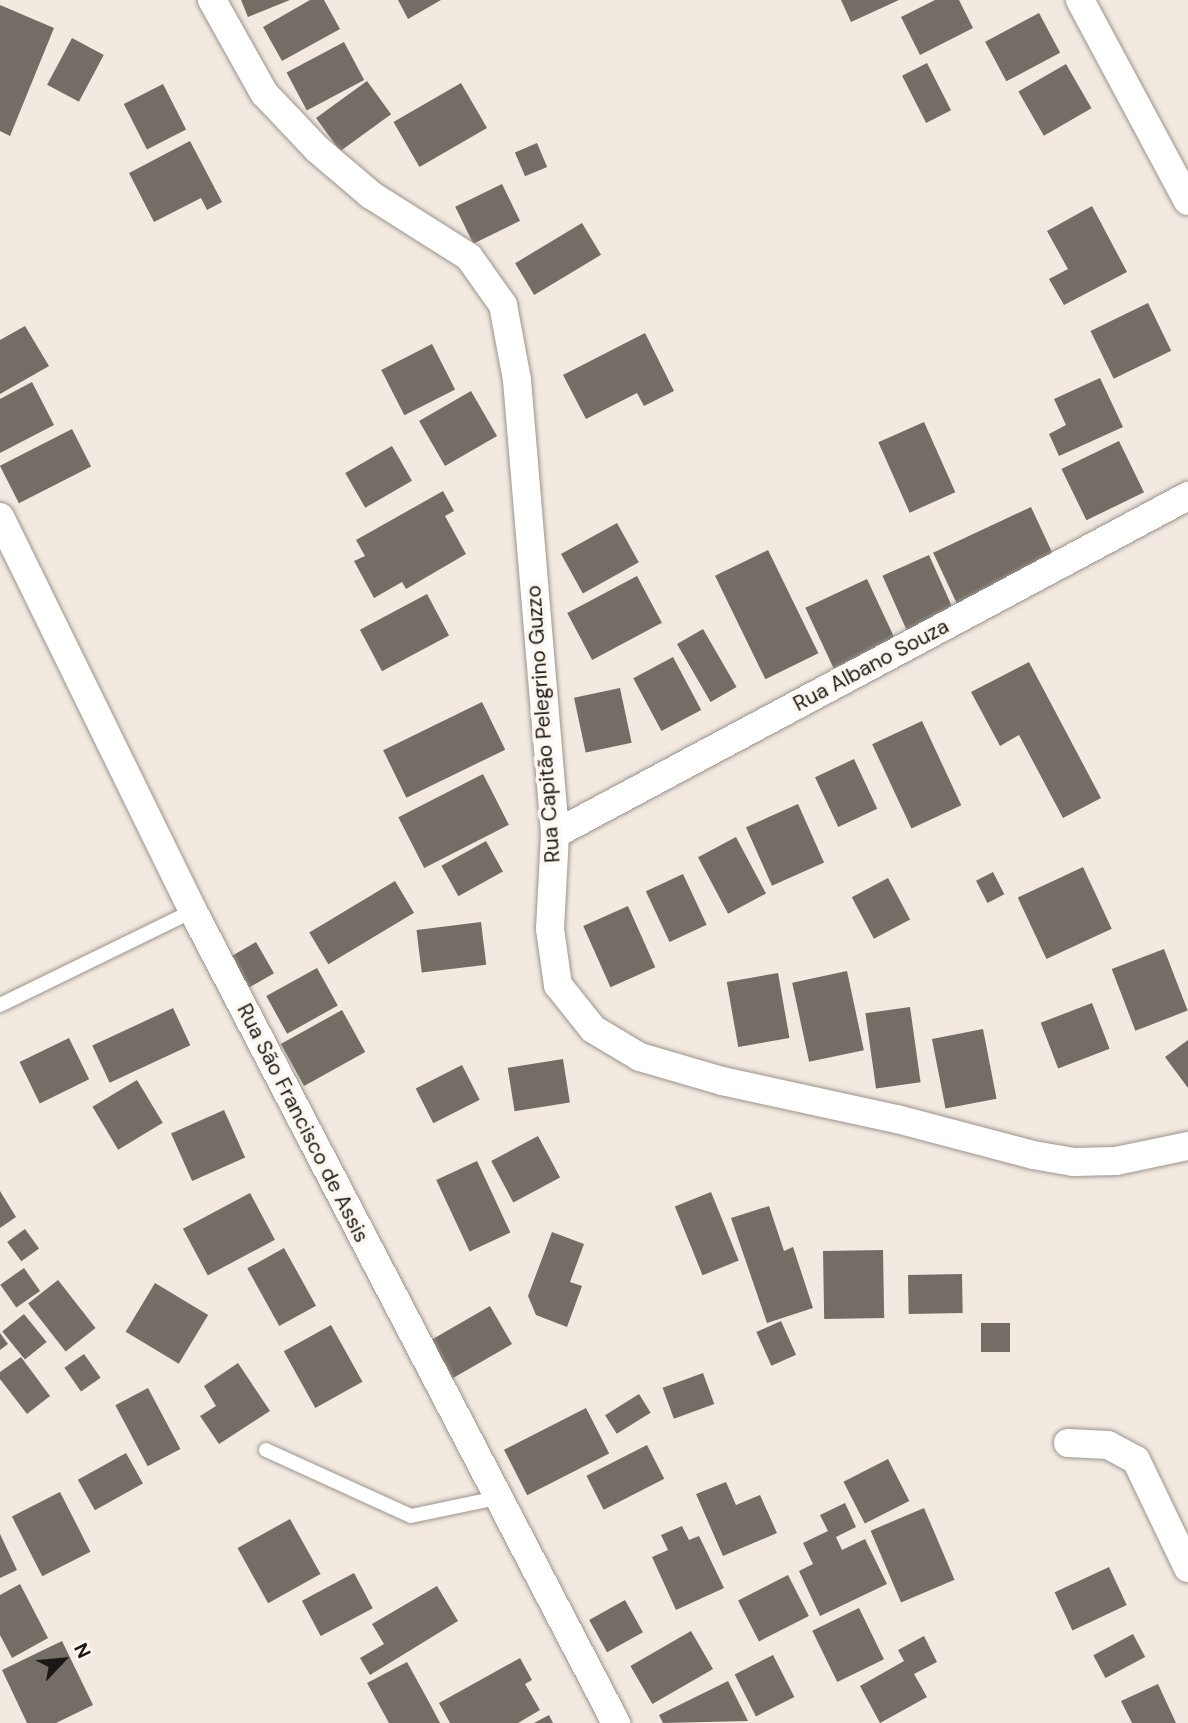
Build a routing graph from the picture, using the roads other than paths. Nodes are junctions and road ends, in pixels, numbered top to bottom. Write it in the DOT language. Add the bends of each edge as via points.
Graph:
graph roads {
  1 [pos="1080,0"];
  2 [pos="216,2"];
  3 [pos="1188,201"];
  4 [pos="1188,496"];
  5 [pos="0,517"];
  6 [pos="555,834"];
  7 [pos="193,911"];
  8 [pos="0,1005"];
  9 [pos="1188,1146"];
  10 [pos="1068,1444"];
  11 [pos="266,1450"];
  12 [pos="501,1497"];
  13 [pos="1188,1568"];
  14 [pos="616,1723"];
  1 -- 3 [label="street"];
  2 -- 6 [label="street, Rua Capitão Pelegrino Guzzo" via="264,93 317,149 371,195 469,257 503,305 517,380"];
  4 -- 6 [label="street, Rua Albano Souza"];
  5 -- 7 [label="street, Rua São Francisco de Assis"];
  6 -- 9 [label="street, Rua Capitão Pelegrino Guzzo" via="550,929 558,985 593,1029 640,1057 722,1081 1074,1163 1116,1161"];
  7 -- 8 [label="lane"];
  7 -- 12 [label="street, Rua São Francisco de Assis"];
  10 -- 13 [label="street" via="1108,1445 1124,1449 1136,1460"];
  11 -- 12 [label="lane" via="411,1516"];
  12 -- 14 [label="street, Rua São Francisco de Assis"];
}
